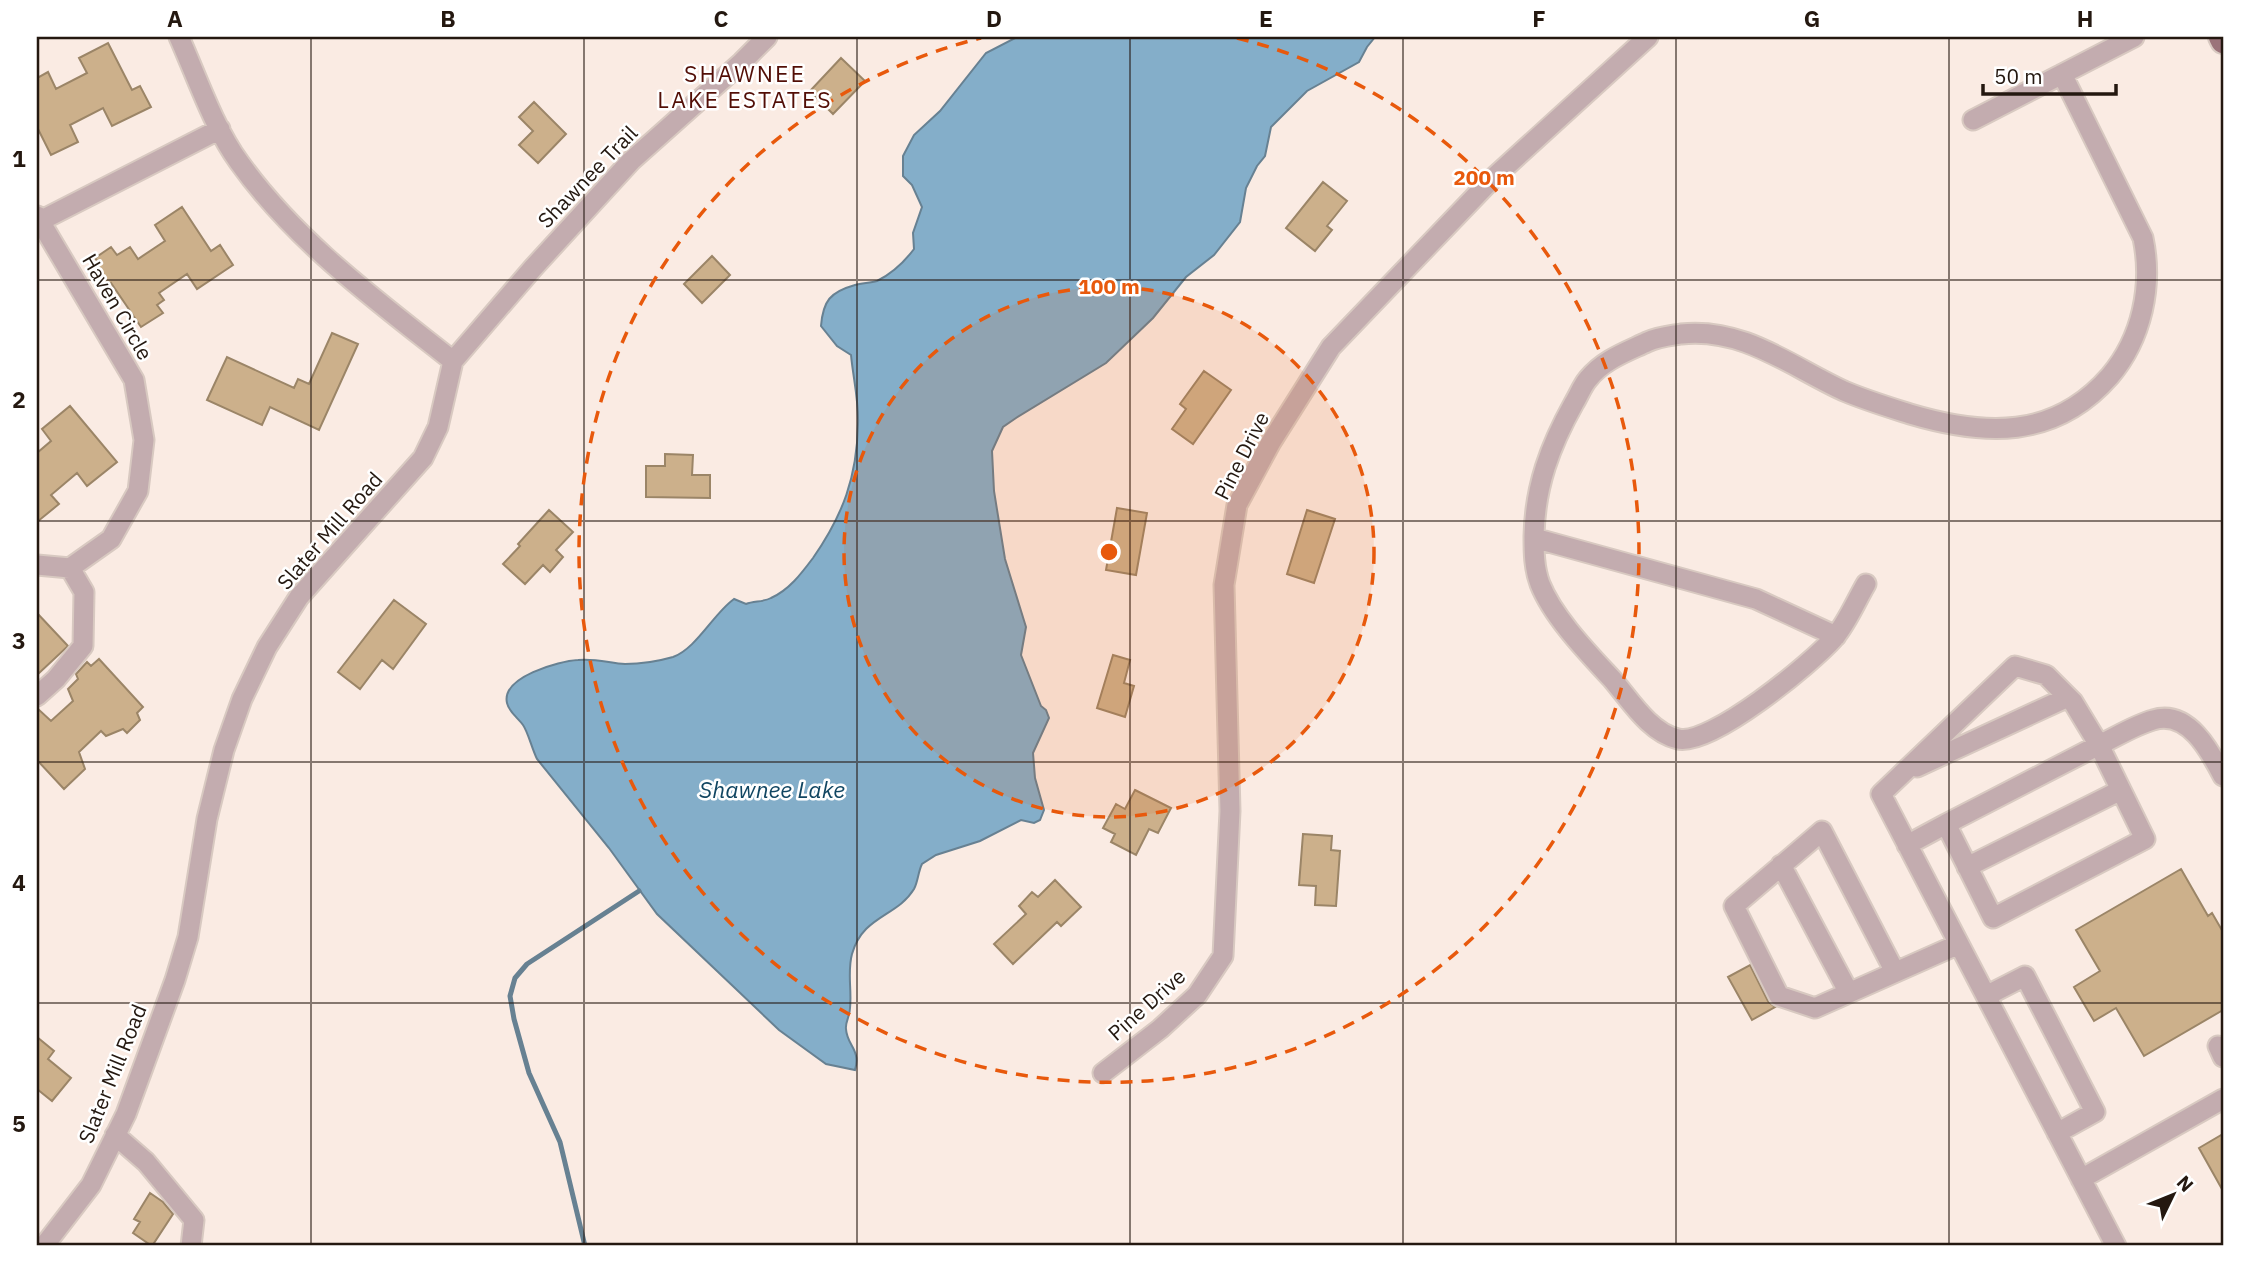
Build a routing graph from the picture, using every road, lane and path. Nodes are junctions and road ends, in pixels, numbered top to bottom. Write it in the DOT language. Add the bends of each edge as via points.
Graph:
graph roads {
  1 [pos="179,37"];
  2 [pos="767,37"];
  3 [pos="1648,37"];
  4 [pos="2134,37"];
  5 [pos="2063,74"];
  6 [pos="1973,120"];
  7 [pos="220,129"];
  8 [pos="39,218"];
  9 [pos="453,361"];
  10 [pos="1534,538"];
  11 [pos="37,565"];
  12 [pos="70,568"];
  13 [pos="1867,584"];
  14 [pos="1836,636"];
  15 [pos="37,696"];
  16 [pos="2068,697"];
  17 [pos="2099,745"];
  18 [pos="1902,774"];
  19 [pos="2223,776"];
  20 [pos="2120,789"];
  21 [pos="1946,824"];
  22 [pos="1908,845"];
  23 [pos="1781,865"];
  24 [pos="1967,867"];
  25 [pos="1959,944"];
  26 [pos="1895,972"];
  27 [pos="1849,993"];
  28 [pos="1986,996"];
  29 [pos="1103,1073"];
  30 [pos="2223,1098"];
  31 [pos="2057,1133"];
  32 [pos="115,1135"];
  33 [pos="2081,1179"];
  34 [pos="44,1246"];
  35 [pos="191,1246"];
  36 [pos="2116,1246"];
  1 -- 7 [label="street"];
  2 -- 9 [label="street, Shawnee Trail" via="631,161"];
  3 -- 29 [label="street, Pine Drive" via="1491,180 1331,347 1237,505 1224,585 1230,811 1223,956 1197,995"];
  4 -- 5 [label="street"];
  5 -- 6 [label="street"];
  5 -- 10 [label="street" via="2143,238 2146,254 2141,318 2131,346 2095,392 2060,415 2011,429 1978,429 1880,405 1760,347 1727,336 1658,337 1613,358 1588,378 1556,435 1540,477"];
  7 -- 8 [label="street, Haven Circle"];
  7 -- 9 [label="street" via="237,160 280,214 345,276"];
  8 -- 12 [label="street, Haven Circle" via="134,380 144,440 138,491 111,539"];
  9 -- 32 [label="street, Slater Mill Road" via="438,427 423,458 299,597 267,647 242,699 207,819 188,937"];
  10 -- 14 [label="street" via="1756,599"];
  10 -- 14 [label="street" via="1540,585 1553,607 1656,730 1681,741 1712,732 1789,680"];
  11 -- 12 [label="street"];
  12 -- 15 [label="street" via="84,592 83,646"];
  13 -- 14 [label="street"];
  16 -- 17 [label="street"];
  16 -- 18 [label="street"];
  16 -- 18 [label="street" via="2046,675 2015,666"];
  17 -- 19 [label="street" via="2155,719 2179,720 2206,743"];
  17 -- 20 [label="street"];
  17 -- 21 [label="street"];
  18 -- 22 [label="street" via="1881,794"];
  20 -- 24 [label="street"];
  20 -- 24 [label="street" via="2145,839 1993,918"];
  21 -- 22 [label="street"];
  21 -- 24 [label="street"];
  22 -- 25 [label="street"];
  23 -- 26 [label="street" via="1822,831"];
  23 -- 27 [label="street"];
  23 -- 27 [label="street" via="1734,906 1779,996 1815,1008"];
  25 -- 26 [label="street"];
  25 -- 28 [label="street"];
  26 -- 27 [label="street"];
  28 -- 31 [label="street"];
  28 -- 31 [label="street" via="2025,976 2095,1112"];
  30 -- 33 [label="street"];
  31 -- 33 [label="street"];
  32 -- 34 [label="street, Slater Mill Road" via="91,1185"];
  32 -- 35 [label="street" via="146,1163 194,1220"];
  33 -- 36 [label="street"];
}
